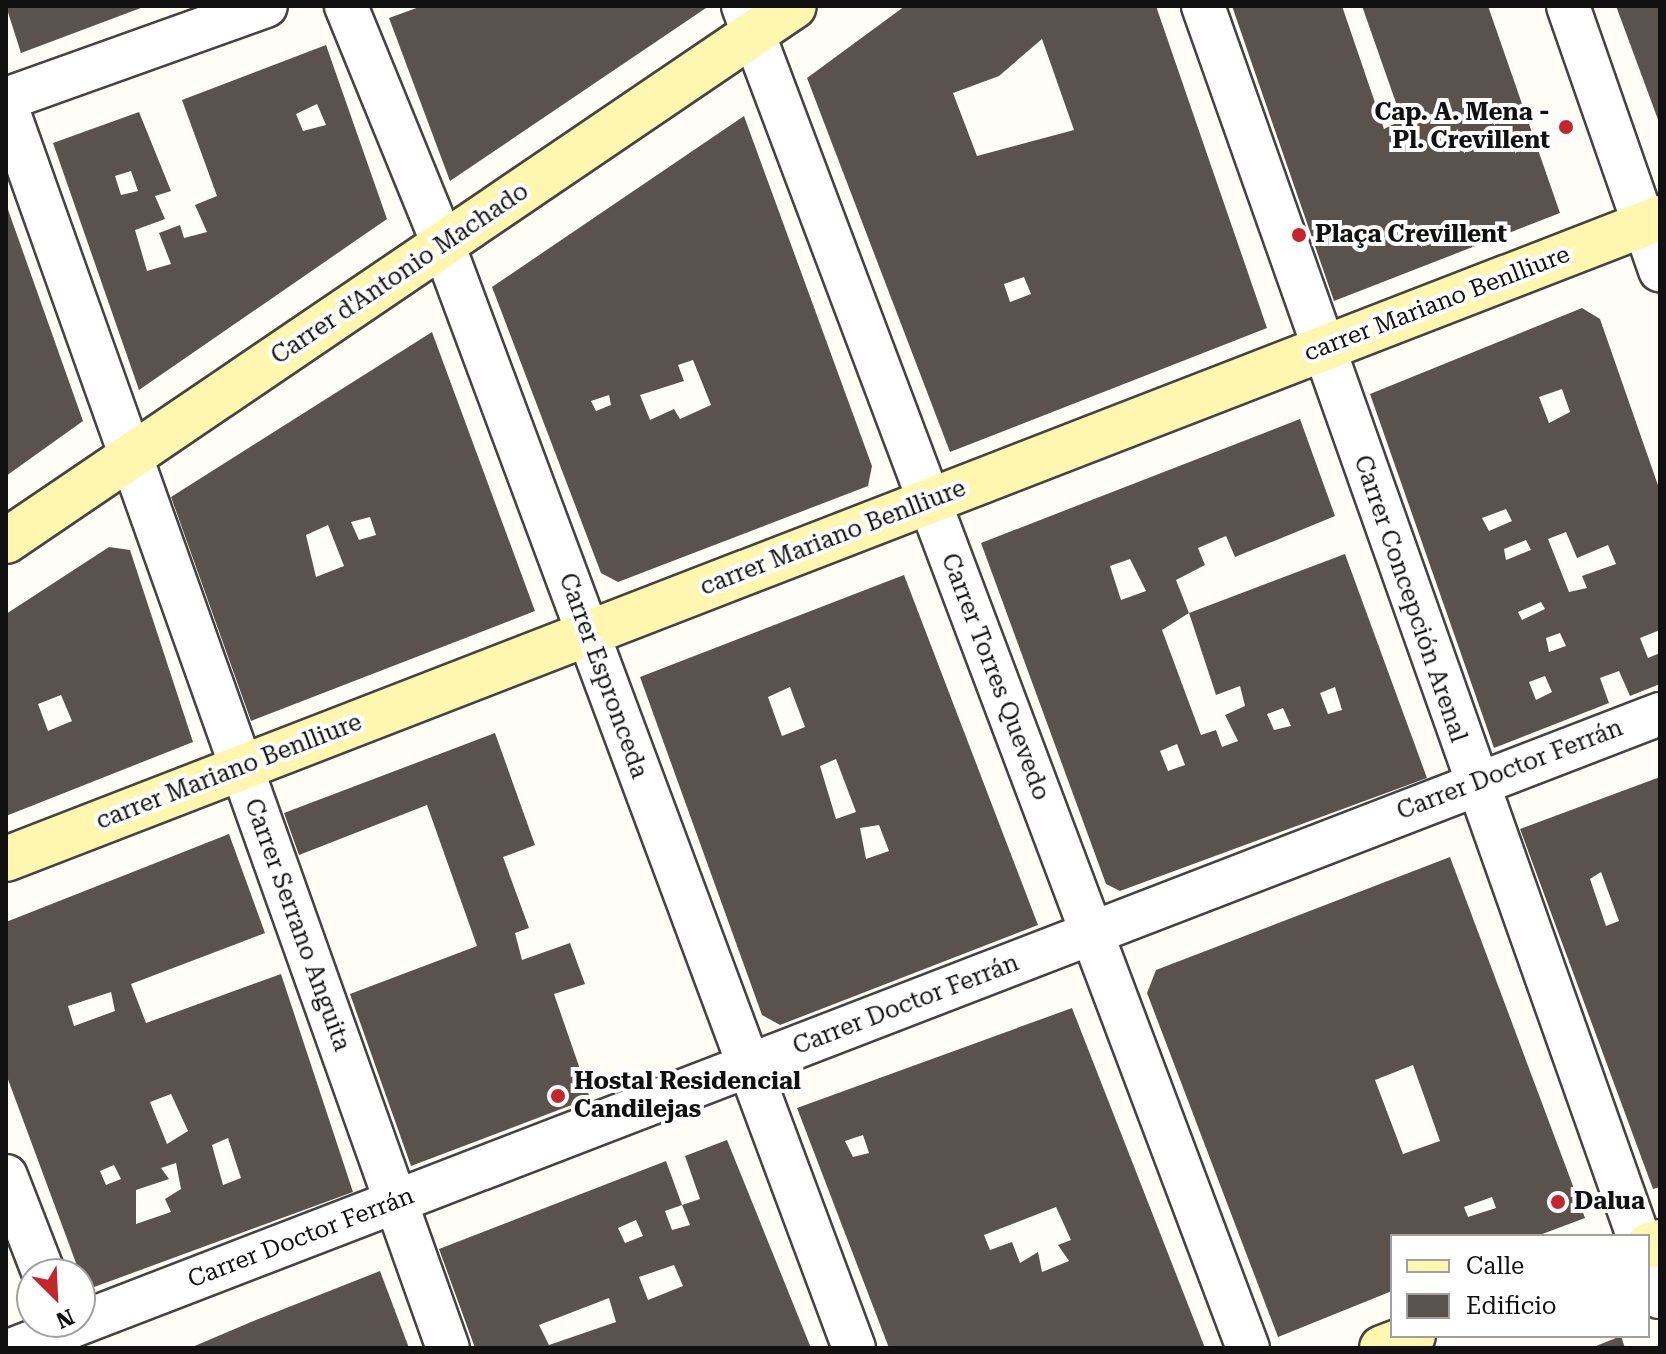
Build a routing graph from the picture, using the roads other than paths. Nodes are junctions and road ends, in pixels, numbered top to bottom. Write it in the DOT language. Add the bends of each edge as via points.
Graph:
graph roads {
  1 [pos="266,6"];
  2 [pos="346,6"];
  3 [pos="794,6"];
  4 [pos="1203,6"];
  5 [pos="1568,6"];
  6 [pos="748,20"];
  7 [pos="6,99"];
  8 [pos="6,105"];
  9 [pos="1652,221"];
  10 [pos="443,244"];
  11 [pos="1660,270"];
  12 [pos="1322,349"];
  13 [pos="130,457"];
  14 [pos="929,501"];
  15 [pos="6,541"];
  16 [pos="588,633"];
  17 [pos="1660,714"];
  18 [pos="240,768"];
  19 [pos="1474,782"];
  20 [pos="6,859"];
  21 [pos="1092,934"];
  22 [pos="745,1067"];
  23 [pos="6,1176"];
  24 [pos="397,1202"];
  25 [pos="1637,1234"];
  26 [pos="38,1258"];
  27 [pos="1650,1269"];
  28 [pos="1660,1297"];
  29 [pos="96,1321"];
  30 [pos="50,1338"];
  31 [pos="1407,1338"];
  32 [pos="16,1348"];
  33 [pos="448,1348"];
  34 [pos="854,1348"];
  35 [pos="1248,1348"];
  36 [pos="1382,1348"];
  1 -- 7 [label="street"];
  2 -- 10 [label="street, Carrer Espronceda"];
  3 -- 6 [label="street, Carrer d'Antonio Machado"];
  4 -- 12 [label="street, Carrer Concepción Arenal"];
  5 -- 9 [label="street"];
  6 -- 10 [label="street, Carrer d'Antonio Machado"];
  6 -- 14 [label="street, Carrer Torres Quevedo"];
  8 -- 13 [label="street, Carrer Serrano Anguita"];
  9 -- 11 [label="street"];
  9 -- 12 [label="street, carrer Mariano Benlliure"];
  10 -- 13 [label="street, Carrer d'Antonio Machado"];
  10 -- 16 [label="street, Carrer Espronceda"];
  12 -- 14 [label="street, carrer Mariano Benlliure"];
  12 -- 19 [label="street, Carrer Concepción Arenal"];
  13 -- 15 [label="street, Carrer d'Antonio Machado"];
  13 -- 18 [label="street, Carrer Serrano Anguita"];
  14 -- 16 [label="street, carrer Mariano Benlliure"];
  14 -- 21 [label="street, Carrer Torres Quevedo"];
  16 -- 18 [label="street, carrer Mariano Benlliure"];
  16 -- 22 [label="street, Carrer Espronceda"];
  17 -- 19 [label="street, Carrer Doctor Ferrán"];
  18 -- 20 [label="street, carrer Mariano Benlliure"];
  18 -- 24 [label="street, Carrer Serrano Anguita"];
  19 -- 21 [label="street, Carrer Doctor Ferrán"];
  19 -- 25 [label="street, Carrer Concepción Arenal"];
  21 -- 22 [label="street, Carrer Doctor Ferrán"];
  21 -- 35 [label="street, Carrer Torres Quevedo"];
  22 -- 24 [label="street, Carrer Doctor Ferrán"];
  22 -- 34 [label="street, Carrer Espronceda"];
  23 -- 26 [label="street"];
  24 -- 29 [label="street, Carrer Doctor Ferrán"];
  24 -- 33 [label="street, Carrer Serrano Anguita"];
  27 -- 28 [label="street"];
  30 -- 32 [label="street, Carrer Doctor Ferrán"];
  31 -- 36 [label="street"];
}
